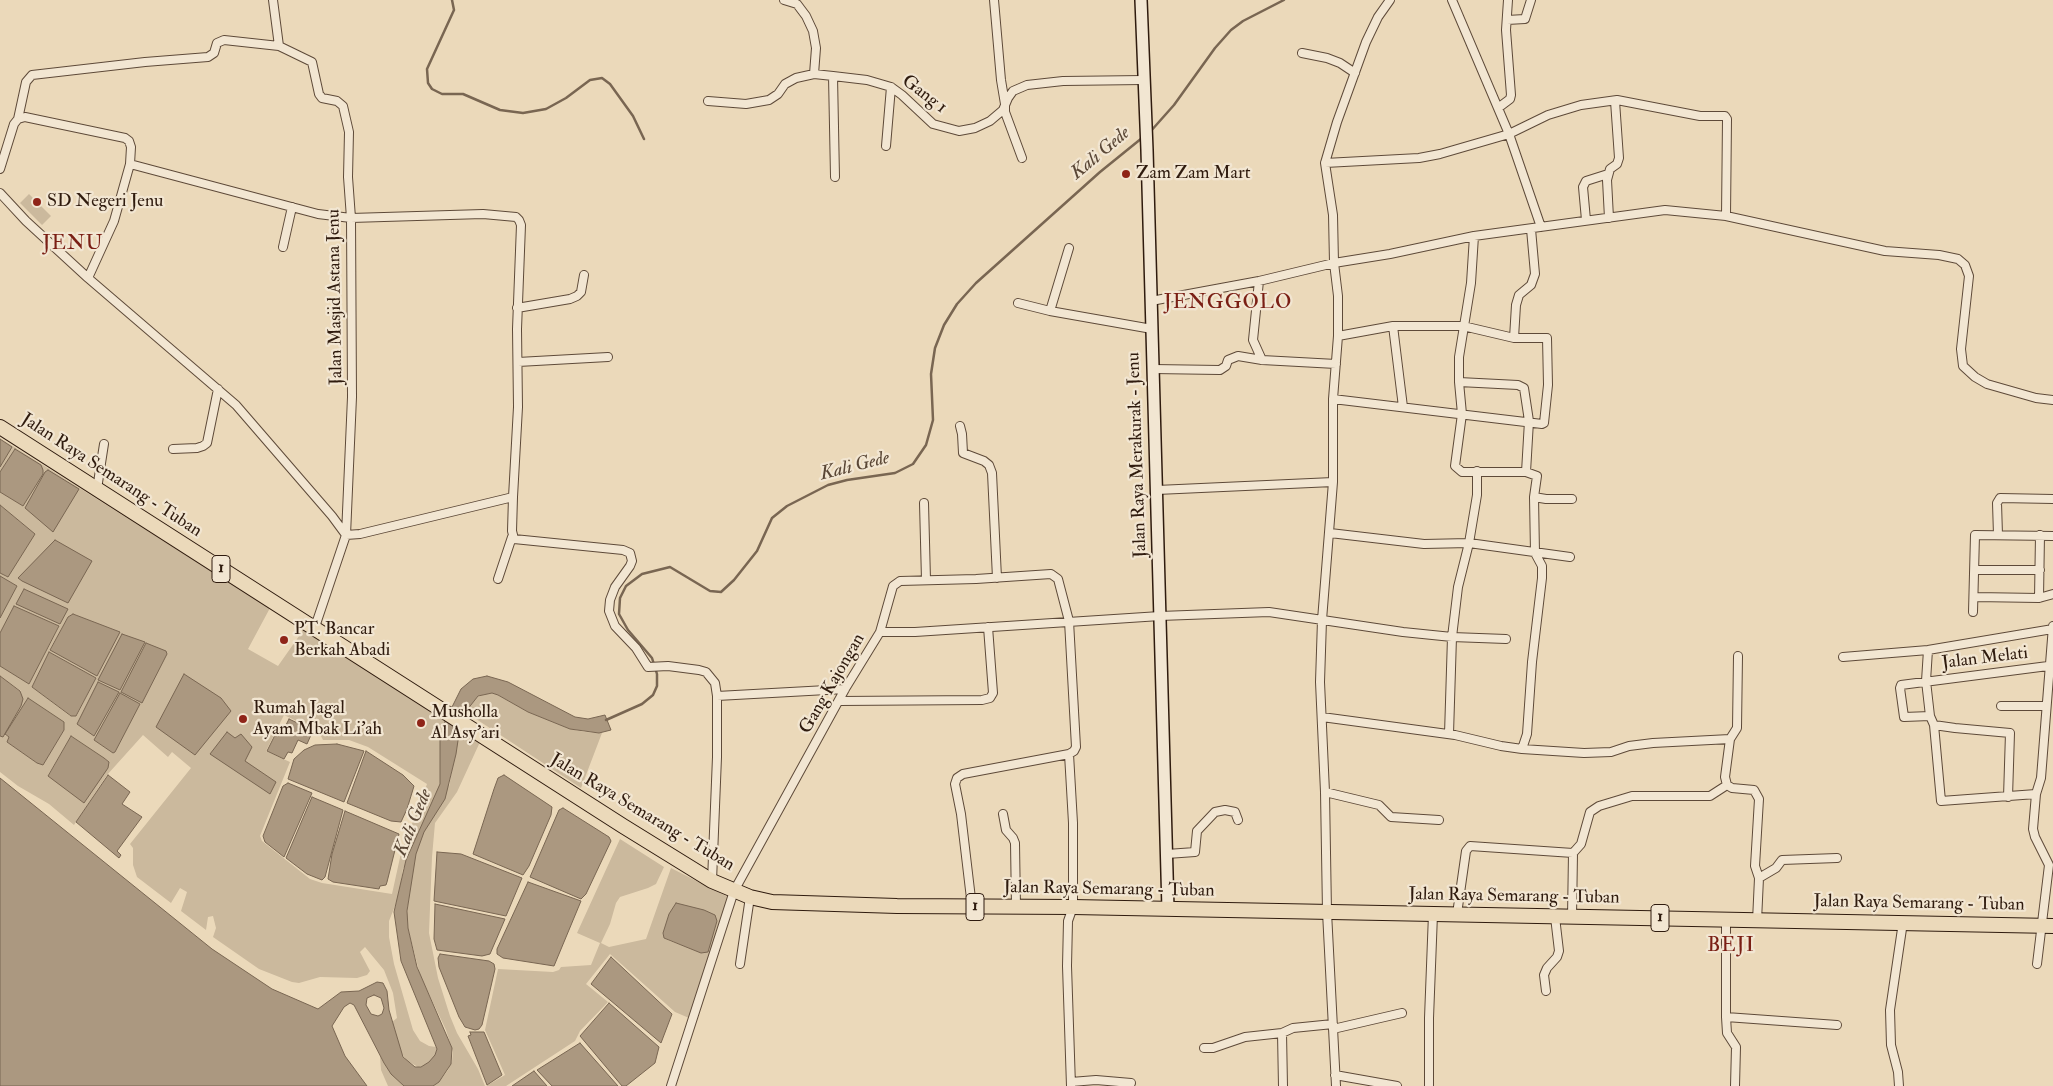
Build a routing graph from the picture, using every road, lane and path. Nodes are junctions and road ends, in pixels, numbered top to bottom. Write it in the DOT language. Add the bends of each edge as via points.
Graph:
graph roads {
  1 [pos="273,0"];
  2 [pos="784,0"];
  3 [pos="994,0"];
  4 [pos="1141,0"];
  5 [pos="1390,0"];
  6 [pos="1452,0"];
  7 [pos="1508,0"];
  8 [pos="1532,0"];
  9 [pos="1507,20"];
  10 [pos="279,46"];
  11 [pos="1302,53"];
  12 [pos="1355,73"];
  13 [pos="814,74"];
  14 [pos="833,76"];
  15 [pos="1143,80"];
  16 [pos="890,87"];
  17 [pos="1615,100"];
  18 [pos="708,101"];
  19 [pos="1005,104"];
  20 [pos="1498,108"];
  21 [pos="18,119"];
  22 [pos="1508,134"];
  23 [pos="886,146"];
  24 [pos="1022,158"];
  25 [pos="1325,163"];
  26 [pos="130,164"];
  27 [pos="0,169"];
  28 [pos="1608,174"];
  29 [pos="834,177"];
  30 [pos="0,193"];
  31 [pos="292,207"];
  32 [pos="1726,216"];
  33 [pos="351,218"];
  34 [pos="1609,218"];
  35 [pos="1586,220"];
  36 [pos="1541,227"];
  37 [pos="1531,229"];
  38 [pos="1474,236"];
  39 [pos="283,247"];
  40 [pos="1070,248"];
  41 [pos="1334,263"];
  42 [pos="584,275"];
  43 [pos="88,278"];
  44 [pos="1259,281"];
  45 [pos="1151,301"];
  46 [pos="1018,302"];
  47 [pos="518,308"];
  48 [pos="1050,312"];
  49 [pos="1393,326"];
  50 [pos="1463,326"];
  51 [pos="1152,329"];
  52 [pos="1338,336"];
  53 [pos="1514,338"];
  54 [pos="608,357"];
  55 [pos="1262,360"];
  56 [pos="518,362"];
  57 [pos="1336,364"];
  58 [pos="1153,368"];
  59 [pos="1459,382"];
  60 [pos="218,389"];
  61 [pos="1333,399"];
  62 [pos="2053,400"];
  63 [pos="1403,407"];
  64 [pos="1462,414"];
  65 [pos="1529,421"];
  66 [pos="960,426"];
  67 [pos="0,427"];
  68 [pos="104,444"];
  69 [pos="173,450"];
  70 [pos="1477,471"];
  71 [pos="1526,472"];
  72 [pos="1333,482"];
  73 [pos="96,489"];
  74 [pos="1157,490"];
  75 [pos="1534,497"];
  76 [pos="513,498"];
  77 [pos="1572,498"];
  78 [pos="2053,499"];
  79 [pos="924,503"];
  80 [pos="1330,533"];
  81 [pos="346,535"];
  82 [pos="1998,535"];
  83 [pos="2040,535"];
  84 [pos="2053,536"];
  85 [pos="512,537"];
  86 [pos="1468,543"];
  87 [pos="1535,553"];
  88 [pos="1570,557"];
  89 [pos="1975,570"];
  90 [pos="2040,570"];
  91 [pos="996,578"];
  92 [pos="498,579"];
  93 [pos="926,580"];
  94 [pos="2053,594"];
  95 [pos="1975,597"];
  96 [pos="2039,598"];
  97 [pos="1973,612"];
  98 [pos="1160,616"];
  99 [pos="1322,620"];
  100 [pos="1069,621"];
  101 [pos="988,627"];
  102 [pos="315,628"];
  103 [pos="2053,628"];
  104 [pos="880,632"];
  105 [pos="1452,637"];
  106 [pos="1506,639"];
  107 [pos="1928,650"];
  108 [pos="1738,656"];
  109 [pos="1843,657"];
  110 [pos="2048,666"];
  111 [pos="1926,681"];
  112 [pos="845,689"];
  113 [pos="717,696"];
  114 [pos="840,702"];
  115 [pos="2001,706"];
  116 [pos="2046,706"];
  117 [pos="1930,716"];
  118 [pos="1322,717"];
  119 [pos="1934,725"];
  120 [pos="1449,734"];
  121 [pos="1730,739"];
  122 [pos="1522,749"];
  123 [pos="1069,754"];
  124 [pos="1727,785"];
  125 [pos="1325,792"];
  126 [pos="2036,794"];
  127 [pos="2008,797"];
  128 [pos="1003,814"];
  129 [pos="1238,820"];
  130 [pos="1439,820"];
  131 [pos="1573,853"];
  132 [pos="1167,854"];
  133 [pos="1837,858"];
  134 [pos="1759,878"];
  135 [pos="712,881"];
  136 [pos="734,890"];
  137 [pos="750,897"];
  138 [pos="972,907"];
  139 [pos="1016,907"];
  140 [pos="1072,907"];
  141 [pos="1168,910"];
  142 [pos="1327,912"];
  143 [pos="1433,914"];
  144 [pos="1457,914"];
  145 [pos="1555,917"];
  146 [pos="1572,917"];
  147 [pos="1726,919"];
  148 [pos="1757,921"];
  149 [pos="1903,922"];
  150 [pos="2048,926"];
  151 [pos="740,964"];
  152 [pos="2037,964"];
  153 [pos="1546,991"];
  154 [pos="1402,1013"];
  155 [pos="1726,1017"];
  156 [pos="1837,1025"];
  157 [pos="1333,1027"];
  158 [pos="1282,1033"];
  159 [pos="1204,1048"];
  160 [pos="1335,1075"];
  161 [pos="1131,1083"];
  162 [pos="1071,1084"];
  163 [pos="672,1085"];
  164 [pos="1283,1086"];
  165 [pos="1336,1086"];
  166 [pos="1397,1086"];
  167 [pos="1430,1086"];
  168 [pos="1734,1086"];
  169 [pos="1899,1086"];
  1 -- 10 [label="street"];
  2 -- 13 [label="street" via="802,9 813,32 816,48"];
  3 -- 19 [label="street"];
  4 -- 15 [label="main road, Jalan Raya Merakurak - Jenu"];
  5 -- 12 [label="street" via="1366,42"];
  6 -- 20 [label="street"];
  7 -- 9 [label="street"];
  8 -- 9 [label="street" via="1525,19"];
  9 -- 20 [label="street" via="1511,95"];
  10 -- 21 [label="street" via="224,40 208,57 32,75 26,82"];
  10 -- 33 [label="street, Jalan Masjid Astana Jenu" via="310,60 319,94 343,106 349,132"];
  11 -- 12 [label="street" via="1327,58"];
  12 -- 25 [label="street" via="1336,122"];
  13 -- 14 [label="street, Gang 1"];
  13 -- 18 [label="street, Gang 1" via="791,80 768,100 746,104"];
  14 -- 16 [label="street, Gang 1" via="867,80"];
  14 -- 29 [label="street"];
  15 -- 19 [label="street, Gang 1" via="1027,85 1013,91"];
  15 -- 45 [label="main road, Jalan Raya Merakurak - Jenu"];
  16 -- 19 [label="street, Gang 1" via="933,124 959,131 990,122"];
  16 -- 23 [label="street"];
  17 -- 22 [label="street" via="1581,105 1548,115"];
  17 -- 28 [label="street" via="1619,158"];
  17 -- 32 [label="street" via="1700,116 1725,116"];
  19 -- 24 [label="street" via="1006,117"];
  20 -- 22 [label="street"];
  21 -- 26 [label="street" via="25,117 125,138 131,147"];
  21 -- 27 [label="street"];
  22 -- 25 [label="street" via="1426,157"];
  22 -- 36 [label="street"];
  25 -- 41 [label="street" via="1333,215"];
  26 -- 31 [label="street"];
  26 -- 43 [label="street" via="114,221"];
  28 -- 34 [label="street"];
  28 -- 35 [label="street" via="1586,181 1583,187"];
  30 -- 43 [label="street"];
  31 -- 33 [label="street"];
  31 -- 39 [label="street"];
  32 -- 34 [label="street" via="1665,210"];
  32 -- 62 [label="street" via="1885,251 1958,259 1965,265 1969,276 1961,348 1963,366 1987,384"];
  33 -- 47 [label="street" via="483,214 516,217 521,225"];
  33 -- 81 [label="street, Jalan Masjid Astana Jenu" via="352,397"];
  34 -- 35 [label="street"];
  35 -- 36 [label="street"];
  36 -- 37 [label="street"];
  37 -- 38 [label="street"];
  37 -- 53 [label="street" via="1534,281 1519,295"];
  38 -- 41 [label="street"];
  38 -- 50 [label="street" via="1471,283"];
  40 -- 48 [label="street"];
  41 -- 44 [label="street"];
  41 -- 52 [label="street"];
  42 -- 47 [label="street" via="581,292 577,296"];
  43 -- 60 [label="street"];
  44 -- 45 [label="street"];
  44 -- 55 [label="street" via="1254,340"];
  45 -- 51 [label="main road, Jalan Raya Merakurak - Jenu"];
  46 -- 48 [label="street"];
  47 -- 56 [label="street"];
  48 -- 51 [label="street"];
  49 -- 50 [label="street"];
  49 -- 52 [label="street"];
  49 -- 63 [label="street"];
  50 -- 53 [label="street"];
  50 -- 59 [label="street"];
  51 -- 58 [label="main road, Jalan Raya Merakurak - Jenu"];
  52 -- 57 [label="street"];
  53 -- 65 [label="street" via="1547,338 1549,341 1545,420 1542,424"];
  54 -- 56 [label="street"];
  55 -- 57 [label="street"];
  55 -- 58 [label="street" via="1238,356 1228,360 1220,370"];
  56 -- 76 [label="street"];
  57 -- 61 [label="street"];
  58 -- 74 [label="main road, Jalan Raya Merakurak - Jenu"];
  59 -- 64 [label="street"];
  59 -- 65 [label="street" via="1522,386 1526,392"];
  60 -- 69 [label="street" via="204,446"];
  60 -- 81 [label="street" via="247,416"];
  61 -- 63 [label="street"];
  61 -- 72 [label="street"];
  63 -- 64 [label="street"];
  64 -- 65 [label="street"];
  64 -- 70 [label="street" via="1455,466 1462,472"];
  65 -- 71 [label="street"];
  66 -- 91 [label="street" via="963,453 984,460 992,473"];
  67 -- 73 [label="highway, Jalan Raya Semarang - Tuban / 1"];
  68 -- 73 [label="street"];
  70 -- 71 [label="street"];
  70 -- 86 [label="street" via="1478,487"];
  71 -- 75 [label="street" via="1537,476"];
  72 -- 74 [label="street"];
  72 -- 80 [label="street"];
  73 -- 102 [label="highway, Jalan Raya Semarang - Tuban / 1"];
  74 -- 98 [label="main road, Jalan Raya Merakurak - Jenu"];
  75 -- 77 [label="street"];
  75 -- 87 [label="street"];
  76 -- 81 [label="street"];
  76 -- 85 [label="street"];
  78 -- 82 [label="street" via="2000,498 1997,503"];
  79 -- 93 [label="street"];
  80 -- 86 [label="street" via="1424,544"];
  80 -- 99 [label="street"];
  81 -- 102 [label="street, Jalan Masjid Astana Jenu"];
  82 -- 83 [label="street"];
  82 -- 89 [label="street" via="1975,535"];
  83 -- 84 [label="street"];
  83 -- 90 [label="street"];
  85 -- 92 [label="street"];
  85 -- 113 [label="street" via="630,553 632,561 610,600 609,611 615,626 636,648 647,666 706,672 715,683"];
  86 -- 87 [label="street"];
  86 -- 105 [label="street"];
  87 -- 88 [label="street"];
  87 -- 122 [label="street" via="1542,566 1542,578 1527,734"];
  89 -- 90 [label="street"];
  89 -- 95 [label="street"];
  90 -- 96 [label="street"];
  91 -- 93 [label="street"];
  91 -- 100 [label="street" via="1054,576 1058,579"];
  93 -- 104 [label="street" via="900,581 893,586"];
  94 -- 96 [label="street"];
  95 -- 96 [label="street"];
  95 -- 97 [label="street"];
  98 -- 99 [label="street, Gang Kajongan" via="1269,612"];
  98 -- 100 [label="street, Gang Kajongan"];
  98 -- 132 [label="main road, Jalan Raya Merakurak - Jenu"];
  99 -- 105 [label="street, Gang Kajongan"];
  99 -- 118 [label="street"];
  100 -- 101 [label="street, Gang Kajongan"];
  100 -- 123 [label="street" via="1076,747"];
  101 -- 104 [label="street, Gang Kajongan"];
  101 -- 114 [label="street" via="993,693 990,698"];
  102 -- 135 [label="highway, Jalan Raya Semarang - Tuban / 1"];
  103 -- 107 [label="street"];
  103 -- 110 [label="street"];
  104 -- 112 [label="street, Gang Kajongan"];
  105 -- 106 [label="street, Gang Kajongan"];
  105 -- 120 [label="street"];
  107 -- 109 [label="street"];
  107 -- 111 [label="street"];
  108 -- 121 [label="street" via="1737,728"];
  110 -- 111 [label="street, Jalan Melati"];
  110 -- 116 [label="street"];
  111 -- 117 [label="street"];
  111 -- 117 [label="street, Jalan Melati" via="1902,684 1900,688 1904,717"];
  112 -- 113 [label="street"];
  112 -- 114 [label="street, Gang Kajongan"];
  113 -- 135 [label="street" via="717,809"];
  114 -- 136 [label="street, Gang Kajongan"];
  115 -- 116 [label="street"];
  116 -- 126 [label="street" via="2041,778"];
  117 -- 119 [label="street"];
  118 -- 120 [label="street"];
  118 -- 125 [label="street"];
  119 -- 127 [label="street" via="2010,733"];
  119 -- 127 [label="street" via="1941,801"];
  120 -- 122 [label="street"];
  121 -- 122 [label="street" via="1653,743 1611,752"];
  121 -- 124 [label="street" via="1725,777"];
  123 -- 138 [label="street" via="963,774 957,778 955,784"];
  123 -- 140 [label="street" via="1073,823"];
  124 -- 131 [label="street" via="1710,796 1632,796 1599,806 1590,812 1581,844"];
  124 -- 134 [label="street" via="1754,790 1758,794 1755,866"];
  125 -- 130 [label="street" via="1379,806 1391,817"];
  125 -- 142 [label="street"];
  126 -- 127 [label="street"];
  126 -- 150 [label="street" via="2034,837 2049,865"];
  128 -- 139 [label="street" via="1006,830 1014,843"];
  129 -- 132 [label="street" via="1235,812 1215,812 1197,831 1195,852"];
  131 -- 144 [label="street" via="1467,847"];
  131 -- 146 [label="street"];
  132 -- 141 [label="main road, Jalan Raya Merakurak - Jenu"];
  133 -- 134 [label="street" via="1782,860 1776,868"];
  134 -- 148 [label="street"];
  135 -- 136 [label="highway, Jalan Raya Semarang - Tuban / 1"];
  136 -- 137 [label="highway, Jalan Raya Semarang - Tuban / 1"];
  136 -- 163 [label="street, Gang Kajongan"];
  137 -- 138 [label="highway, Jalan Raya Semarang - Tuban / 1" via="772,902"];
  137 -- 151 [label="street"];
  138 -- 139 [label="highway, Jalan Raya Semarang - Tuban / 1"];
  139 -- 140 [label="highway, Jalan Raya Semarang - Tuban / 1"];
  140 -- 141 [label="highway, Jalan Raya Semarang - Tuban / 1"];
  140 -- 162 [label="street" via="1068,921 1067,958"];
  141 -- 142 [label="highway, Jalan Raya Semarang - Tuban / 1"];
  142 -- 143 [label="highway, Jalan Raya Semarang - Tuban / 1"];
  142 -- 157 [label="street"];
  143 -- 144 [label="highway, Jalan Raya Semarang - Tuban / 1"];
  143 -- 167 [label="street"];
  144 -- 145 [label="highway, Jalan Raya Semarang - Tuban / 1"];
  145 -- 146 [label="highway, Jalan Raya Semarang - Tuban / 1"];
  145 -- 153 [label="street" via="1559,951 1544,975"];
  146 -- 147 [label="highway, Jalan Raya Semarang - Tuban / 1"];
  147 -- 148 [label="highway, Jalan Raya Semarang - Tuban / 1"];
  147 -- 155 [label="street"];
  148 -- 149 [label="highway, Jalan Raya Semarang - Tuban / 1"];
  149 -- 150 [label="highway, Jalan Raya Semarang - Tuban / 1"];
  149 -- 169 [label="street" via="1890,1010 1891,1045"];
  150 -- 152 [label="street"];
  154 -- 157 [label="street"];
  155 -- 156 [label="street"];
  155 -- 168 [label="street" via="1727,1033 1736,1047"];
  157 -- 158 [label="street" via="1294,1028"];
  157 -- 160 [label="street"];
  158 -- 159 [label="street" via="1245,1037"];
  158 -- 164 [label="street"];
  160 -- 165 [label="street"];
  160 -- 166 [label="street"];
  161 -- 162 [label="street" via="1096,1080"];
}
